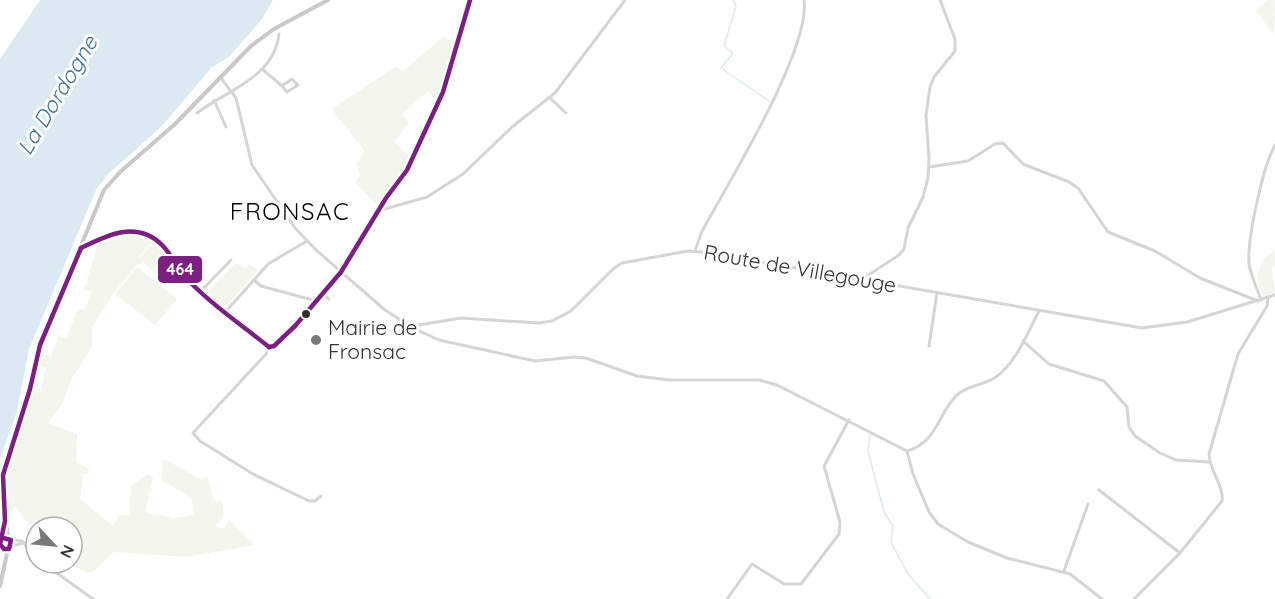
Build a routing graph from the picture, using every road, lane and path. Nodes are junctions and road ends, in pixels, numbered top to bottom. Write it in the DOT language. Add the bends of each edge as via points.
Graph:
graph roads {
  1 [pos="328,0"];
  2 [pos="470,0"];
  3 [pos="625,0"];
  4 [pos="804,0"];
  5 [pos="940,0"];
  6 [pos="279,34"];
  7 [pos="262,69"];
  8 [pos="220,77"];
  9 [pos="282,86"];
  10 [pos="233,92"];
  11 [pos="550,98"];
  12 [pos="214,100"];
  13 [pos="197,113"];
  14 [pos="566,113"];
  15 [pos="226,127"];
  16 [pos="1275,145"];
  17 [pos="929,167"];
  18 [pos="378,211"];
  19 [pos="307,241"];
  20 [pos="81,248"];
  21 [pos="695,251"];
  22 [pos="231,260"];
  23 [pos="341,272"];
  24 [pos="254,280"];
  25 [pos="865,281"];
  26 [pos="201,291"];
  27 [pos="937,293"];
  28 [pos="322,294"];
  29 [pos="1275,295"];
  30 [pos="1268,297"];
  31 [pos="329,299"];
  32 [pos="1260,300"];
  33 [pos="316,301"];
  34 [pos="226,310"];
  35 [pos="1039,311"];
  36 [pos="411,325"];
  37 [pos="1023,341"];
  38 [pos="928,346"];
  39 [pos="269,347"];
  40 [pos="849,420"];
  41 [pos="907,451"];
  42 [pos="1209,462"];
  43 [pos="1099,490"];
  44 [pos="321,496"];
  45 [pos="1088,504"];
  46 [pos="8,542"];
  47 [pos="24,543"];
  48 [pos="1,547"];
  49 [pos="1180,553"];
  50 [pos="5,564"];
  51 [pos="1064,571"];
  52 [pos="60,575"];
  53 [pos="0,586"];
  54 [pos="93,599"];
  55 [pos="727,599"];
  56 [pos="1102,599"];
  57 [pos="1134,599"];
  1 -- 8 [label="main road" via="263,37"];
  2 -- 18 [label="street" via="440,100 407,170"];
  3 -- 11 [label="street"];
  4 -- 21 [label="street" via="800,36 787,72"];
  5 -- 17 [label="street" via="955,47 953,56 930,87 926,115"];
  6 -- 7 [label="street"];
  7 -- 9 [label="street"];
  7 -- 10 [label="street"];
  8 -- 10 [label="street"];
  8 -- 20 [label="main road" via="111,182 98,200"];
  9 -- 9 [label="street" via="292,79 298,85 287,92"];
  10 -- 12 [label="street"];
  10 -- 19 [label="street" via="252,165"];
  11 -- 14 [label="street"];
  11 -- 18 [label="street" via="442,188 419,200"];
  12 -- 13 [label="street"];
  12 -- 15 [label="street"];
  16 -- 32 [label="street" via="1265,167 1249,257"];
  17 -- 25 [label="street" via="923,197 908,228 904,249"];
  17 -- 32 [label="street" via="968,161 1001,142 1023,165 1078,188 1108,232 1163,255 1200,278"];
  18 -- 23 [label="street"];
  19 -- 23 [label="street"];
  19 -- 24 [label="street" via="268,264"];
  20 -- 26 [label="street" via="113,232 141,233 161,244 179,270"];
  20 -- 46 [label="main road" via="40,345 3,475"];
  21 -- 25 [label="street, Route de Villegouge"];
  21 -- 36 [label="street, Route de Villegouge" via="617,266 571,311 552,321 461,318"];
  22 -- 26 [label="street"];
  23 -- 28 [label="street"];
  23 -- 36 [label="street" via="390,314"];
  24 -- 33 [label="street" via="261,286"];
  24 -- 34 [label="street"];
  25 -- 27 [label="street, Route de Villegouge"];
  26 -- 34 [label="street"];
  27 -- 35 [label="street, Route de Villegouge"];
  27 -- 38 [label="street"];
  28 -- 31 [label="street"];
  28 -- 33 [label="street"];
  29 -- 30 [label="street, Route de Villegouge"];
  30 -- 32 [label="street, Route de Villegouge"];
  30 -- 42 [label="street" via="1267,306 1229,377"];
  32 -- 35 [label="street, Route de Villegouge" via="1157,328 1128,327"];
  33 -- 39 [label="street" via="295,326"];
  34 -- 39 [label="street"];
  35 -- 37 [label="street"];
  36 -- 40 [label="street" via="439,340 536,361 586,358 617,371 670,380 759,381 777,385"];
  37 -- 41 [label="street" via="1000,374 958,394 931,437"];
  37 -- 42 [label="street" via="1049,364 1104,381 1128,407 1129,427 1136,436 1160,453 1176,460"];
  39 -- 44 [label="street" via="193,433 278,487 309,501"];
  40 -- 41 [label="street"];
  40 -- 55 [label="street" via="824,466 840,522 835,542 801,584 784,584 752,564"];
  41 -- 51 [label="street" via="929,512 938,524 1006,558"];
  42 -- 49 [label="street" via="1222,501"];
  43 -- 49 [label="street"];
  45 -- 51 [label="street"];
  46 -- 47 [label="street"];
  46 -- 48 [label="main road"];
  46 -- 48 [label="main road"];
  46 -- 50 [label="main road"];
  48 -- 50 [label="main road"];
  49 -- 57 [label="street"];
  50 -- 53 [label="main road"];
  51 -- 56 [label="street"];
  52 -- 54 [label="street"];
}
